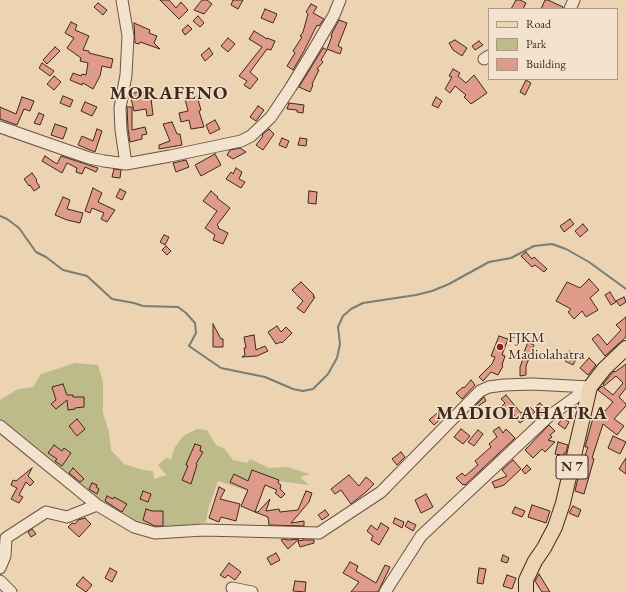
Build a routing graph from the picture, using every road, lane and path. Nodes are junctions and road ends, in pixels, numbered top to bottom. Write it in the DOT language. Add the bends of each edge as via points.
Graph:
graph roads {
  1 [pos="122,0"];
  2 [pos="340,0"];
  3 [pos="0,127"];
  4 [pos="126,164"];
  5 [pos="626,348"];
  6 [pos="590,387"];
  7 [pos="0,426"];
  8 [pos="97,505"];
  9 [pos="0,568"];
  10 [pos="0,581"];
  11 [pos="232,588"];
  12 [pos="11,592"];
  13 [pos="252,592"];
  14 [pos="385,592"];
  15 [pos="526,592"];
  1 -- 4 [label="street" via="128,36 126,75 120,108"];
  2 -- 4 [label="street" via="334,15 291,87 271,117 251,136 241,141 194,152"];
  3 -- 4 [label="street" via="89,158"];
  5 -- 6 [label="main road, N 7"];
  6 -- 8 [label="street" via="504,385 480,391 381,492 319,532 204,530 156,533 134,527"];
  6 -- 14 [label="street" via="548,417 421,536"];
  6 -- 15 [label="main road, N 7" via="556,527 526,580"];
  7 -- 8 [label="street"];
  8 -- 9 [label="street" via="67,517 46,512 6,538 5,556"];
  10 -- 12 [label="street"];
  11 -- 13 [label="street"];
}
